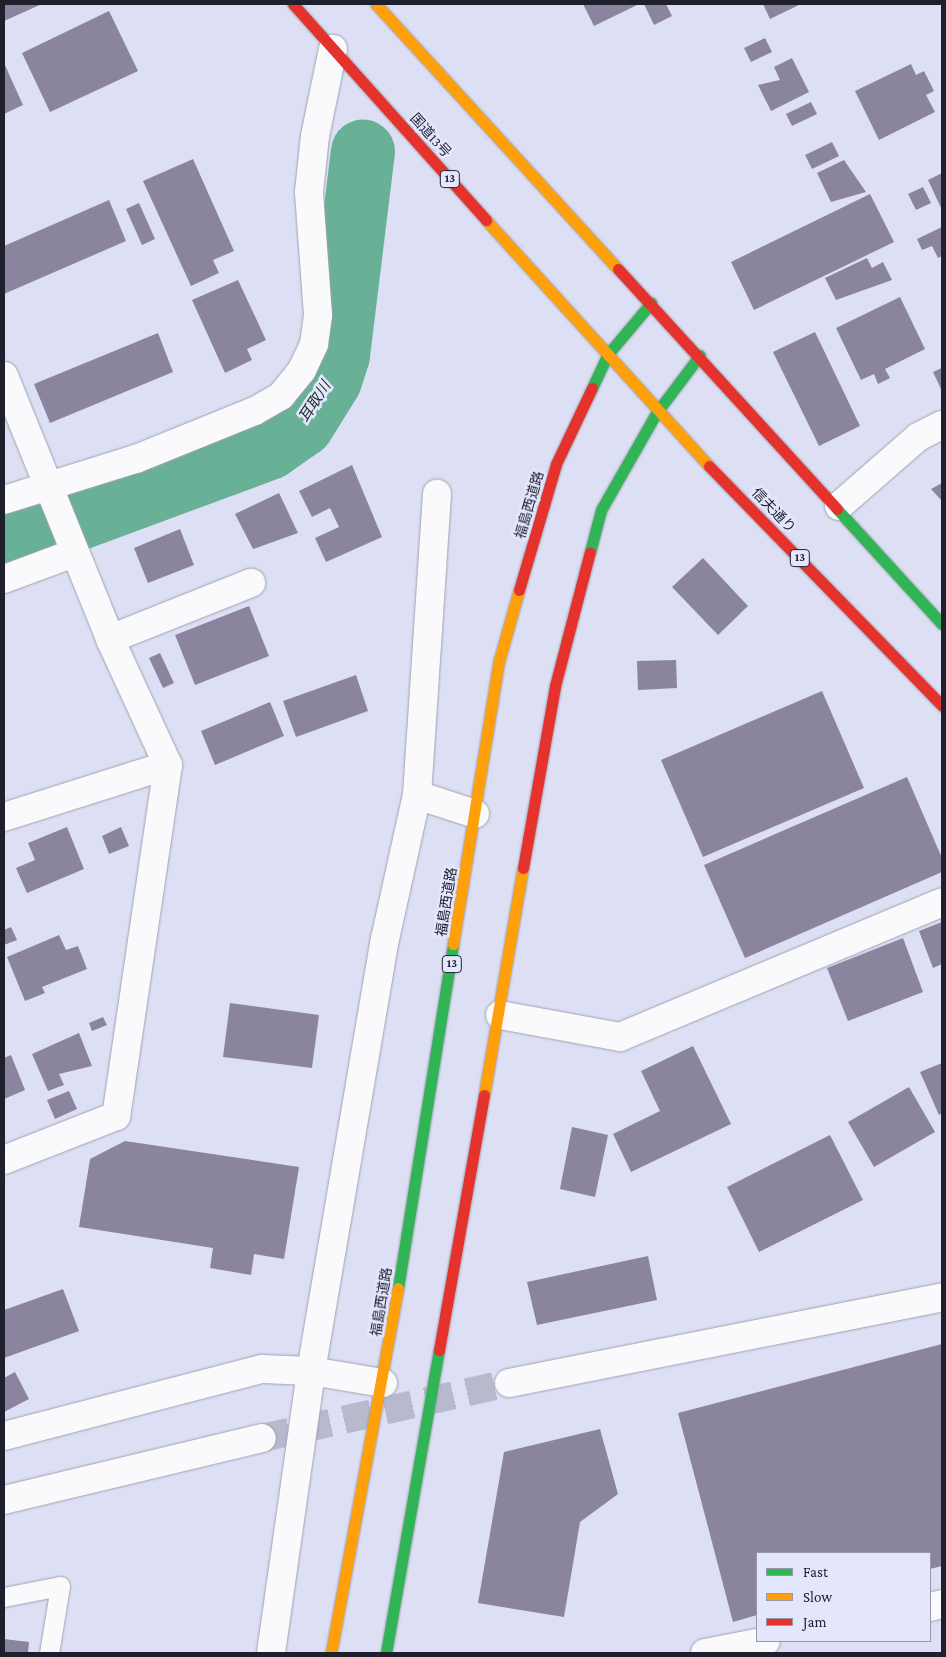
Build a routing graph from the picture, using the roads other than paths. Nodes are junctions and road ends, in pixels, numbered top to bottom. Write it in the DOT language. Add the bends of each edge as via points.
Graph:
graph roads {
  1 [pos="293,4"];
  2 [pos="376,4"];
  3 [pos="333,49"];
  4 [pos="651,303"];
  5 [pos="608,354"];
  6 [pos="700,355"];
  7 [pos="4,376"];
  8 [pos="657,412"];
  9 [pos="942,425"];
  10 [pos="50,494"];
  11 [pos="437,494"];
  12 [pos="4,500"];
  13 [pos="839,506"];
  14 [pos="71,547"];
  15 [pos="4,579"];
  16 [pos="251,583"];
  17 [pos="942,624"];
  18 [pos="110,639"];
  19 [pos="942,706"];
  20 [pos="168,765"];
  21 [pos="416,795"];
  22 [pos="475,814"];
  23 [pos="4,817"];
  24 [pos="942,902"];
  25 [pos="500,1015"];
  26 [pos="4,1160"];
  27 [pos="942,1297"];
  28 [pos="312,1370"];
  29 [pos="383,1382"];
  30 [pos="509,1383"];
  31 [pos="4,1436"];
  32 [pos="262,1438"];
  33 [pos="4,1500"];
  34 [pos="4,1597"];
  35 [pos="761,1642"];
  36 [pos="49,1653"];
  37 [pos="271,1653"];
  38 [pos="331,1653"];
  39 [pos="386,1653"];
  40 [pos="705,1653"];
  1 -- 3 [label="highway, 国道13号 / 13"];
  2 -- 4 [label="highway"];
  3 -- 5 [label="highway, 国道13号 / 13"];
  3 -- 10 [label="street" via="315,136 309,192 318,315 314,344 302,370 281,396 255,411"];
  4 -- 5 [label="highway, 福島西道路 / 13"];
  4 -- 6 [label="highway"];
  5 -- 8 [label="highway, 信夫通り / 13"];
  5 -- 22 [label="highway, 福島西道路 / 13" via="556,464 505,642"];
  6 -- 8 [label="highway"];
  6 -- 13 [label="highway"];
  7 -- 10 [label="street"];
  8 -- 19 [label="highway, 信夫通り / 13"];
  8 -- 25 [label="highway" via="601,510 555,686"];
  9 -- 13 [label="street" via="918,437"];
  10 -- 12 [label="street"];
  10 -- 14 [label="street"];
  11 -- 21 [label="street"];
  13 -- 17 [label="highway"];
  14 -- 15 [label="street"];
  14 -- 18 [label="street"];
  16 -- 18 [label="street"];
  18 -- 20 [label="street"];
  20 -- 23 [label="street"];
  20 -- 26 [label="street" via="116,1116"];
  21 -- 22 [label="street"];
  21 -- 28 [label="street" via="385,939"];
  22 -- 29 [label="highway, 福島西道路 / 13"];
  24 -- 25 [label="street" via="620,1037"];
  25 -- 39 [label="highway"];
  27 -- 30 [label="street"];
  28 -- 29 [label="street"];
  28 -- 31 [label="street" via="262,1370"];
  28 -- 37 [label="street"];
  29 -- 38 [label="highway, 福島西道路 / 13"];
  32 -- 33 [label="street"];
  34 -- 36 [label="lane" via="60,1586"];
  35 -- 40 [label="street"];
}
